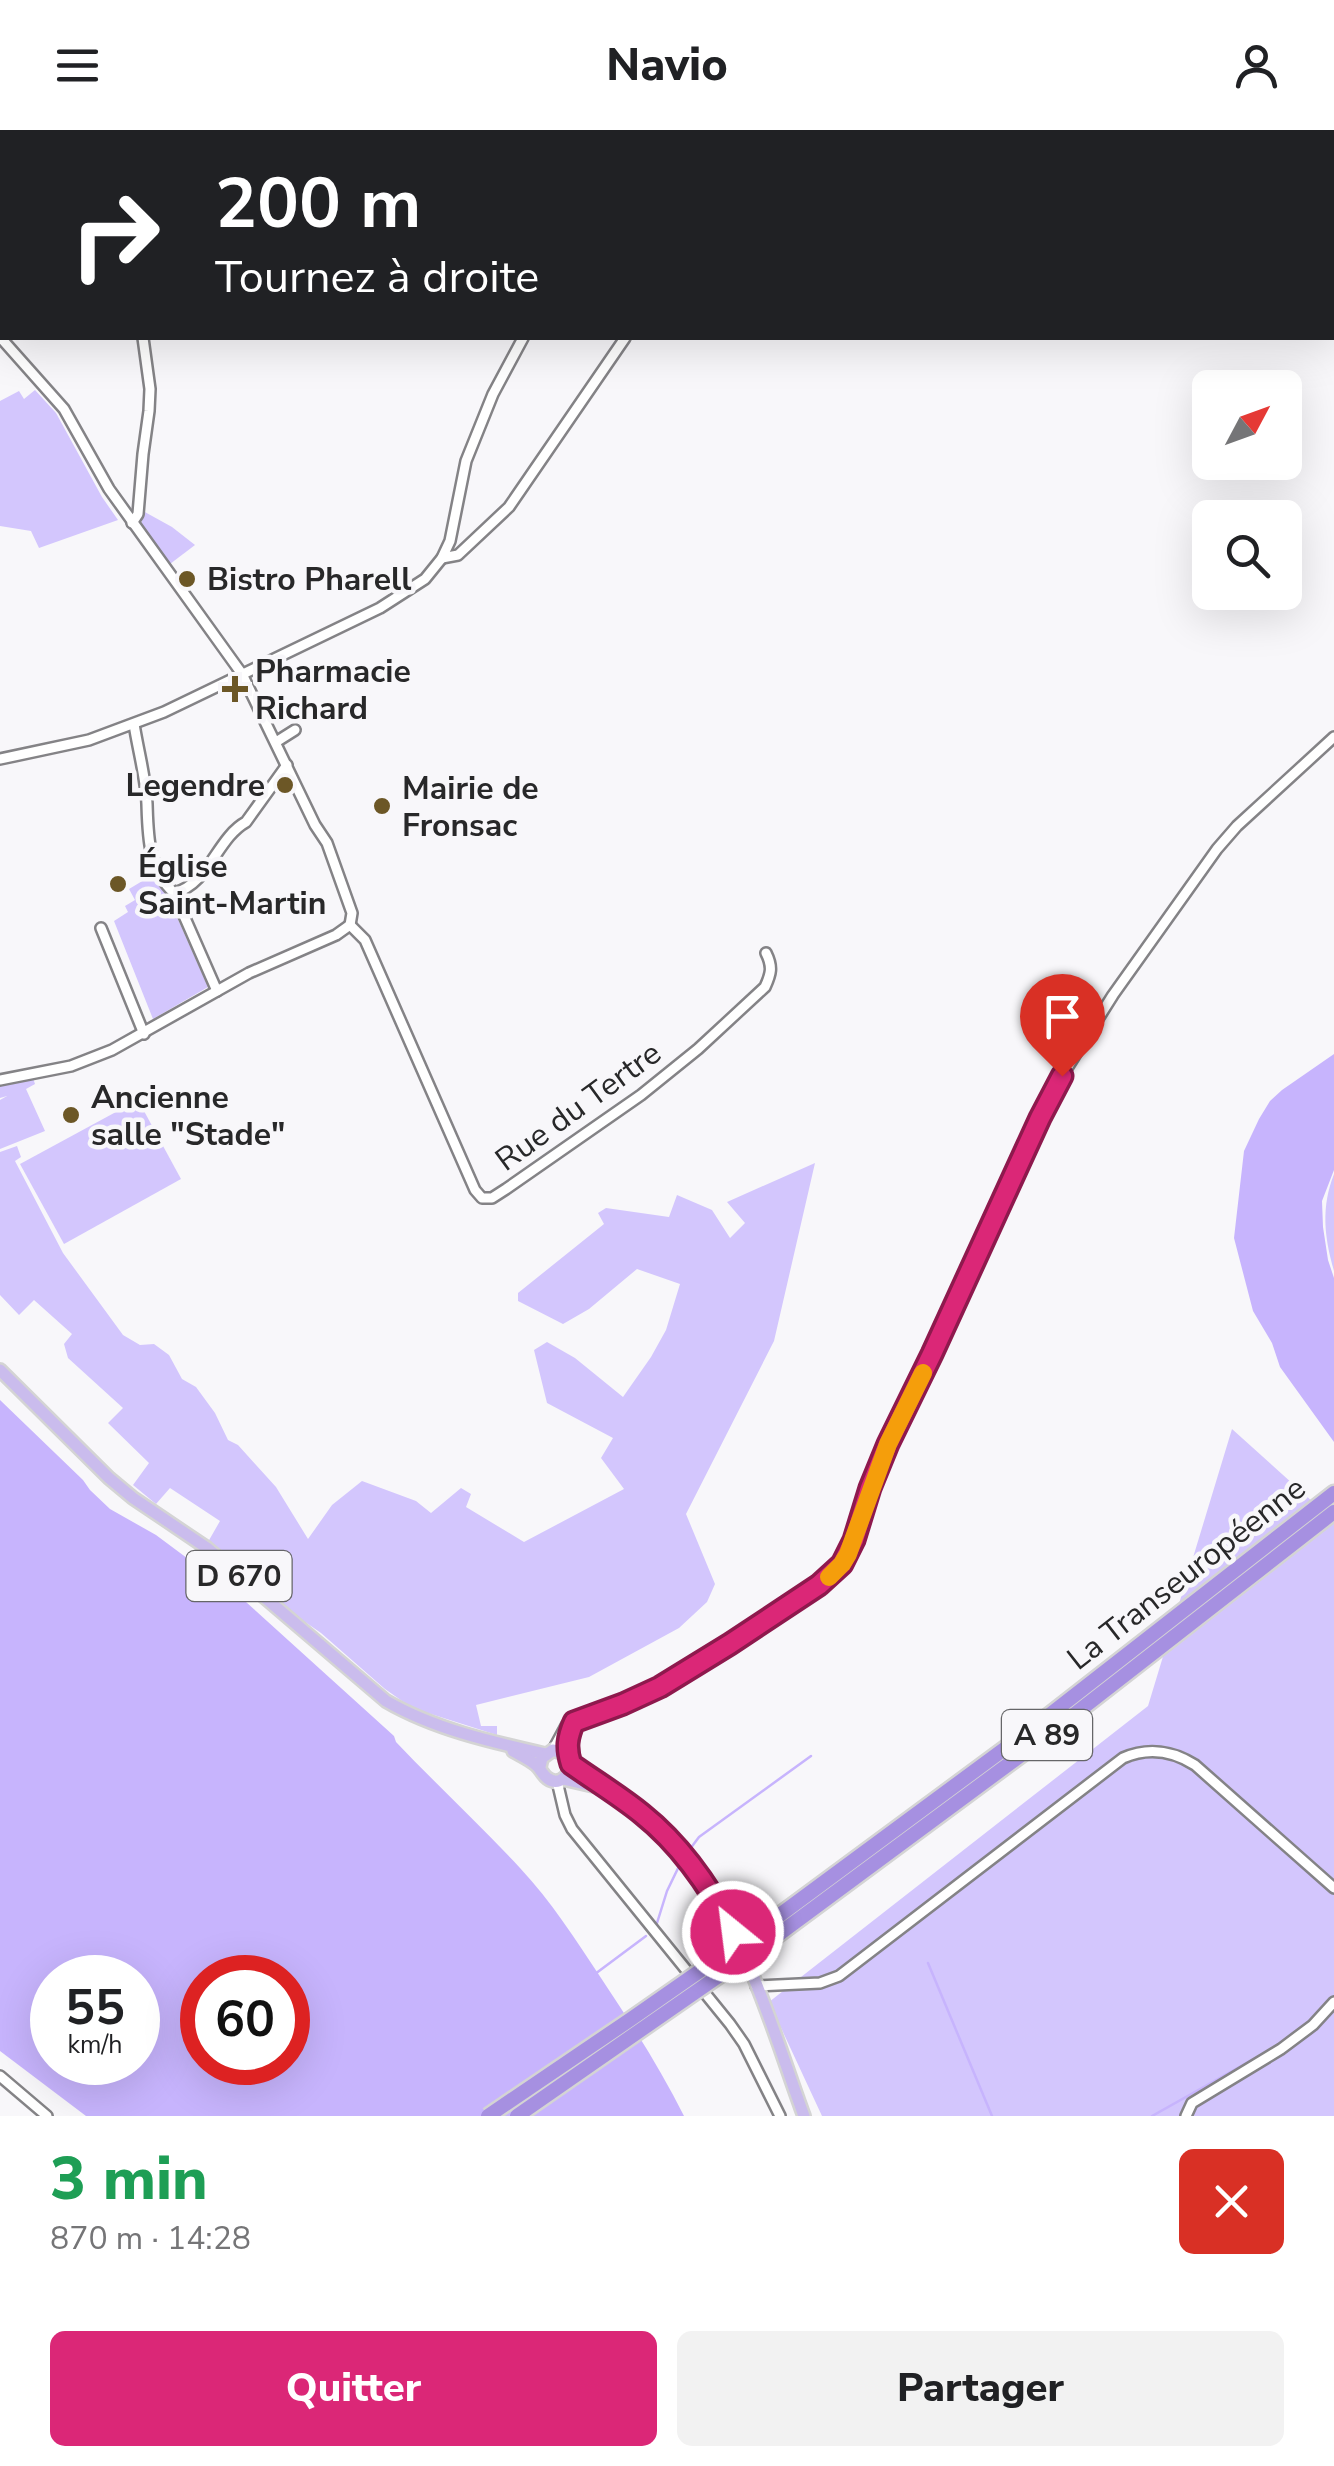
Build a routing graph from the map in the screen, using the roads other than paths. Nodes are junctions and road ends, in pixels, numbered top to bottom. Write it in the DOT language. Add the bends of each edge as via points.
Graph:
graph roads {
  1 [pos="3,340"];
  2 [pos="143,340"];
  3 [pos="522,340"];
  4 [pos="625,340"];
  5 [pos="132,523"];
  6 [pos="442,558"];
  7 [pos="242,674"];
  8 [pos="134,724"];
  9 [pos="296,730"];
  10 [pos="1334,737"];
  11 [pos="276,742"];
  12 [pos="0,759"];
  13 [pos="287,765"];
  14 [pos="174,893"];
  15 [pos="350,925"];
  16 [pos="101,928"];
  17 [pos="766,953"];
  18 [pos="218,991"];
  19 [pos="144,1034"];
  20 [pos="0,1080"];
  21 [pos="0,1370"];
  22 [pos="1334,1492"];
  23 [pos="1334,1512"];
  24 [pos="1306,1525"];
  25 [pos="574,1722"];
  26 [pos="546,1757"];
  27 [pos="569,1760"];
  28 [pos="560,1780"];
  29 [pos="606,1789"];
  30 [pos="1334,1888"];
  31 [pos="776,1927"];
  32 [pos="756,1986"];
  33 [pos="1334,2002"];
  34 [pos="0,2076"];
  35 [pos="804,2114"];
  36 [pos="47,2116"];
  37 [pos="488,2116"];
  38 [pos="517,2116"];
  39 [pos="780,2116"];
  40 [pos="1186,2116"];
  1 -- 5 [label="street" via="64,409"];
  2 -- 5 [label="street" via="149,411"];
  3 -- 6 [label="street" via="466,462"];
  4 -- 6 [label="street" via="509,507 458,555"];
  5 -- 7 [label="street"];
  6 -- 7 [label="street" via="395,600"];
  7 -- 8 [label="street"];
  7 -- 11 [label="street"];
  8 -- 12 [label="street"];
  8 -- 14 [label="street" via="148,844"];
  9 -- 11 [label="street"];
  10 -- 25 [label="street" via="1217,849 1062,1076 888,1444 842,1564 660,1687"];
  11 -- 13 [label="street"];
  13 -- 14 [label="street" via="193,883"];
  13 -- 15 [label="street" via="326,843 352,912"];
  14 -- 18 [label="street"];
  15 -- 17 [label="street, Rue du Tertre" via="365,940 482,1198 521,1178 698,1049 764,987 771,974"];
  15 -- 18 [label="street"];
  16 -- 19 [label="street"];
  18 -- 19 [label="street"];
  19 -- 20 [label="street" via="71,1066"];
  21 -- 26 [label="main road, D 670" via="109,1478 207,1548 386,1701 421,1719"];
  22 -- 24 [label="highway, La Transeuropéenne / A 89"];
  23 -- 24 [label="highway, La Transeuropéenne / A 89"];
  24 -- 31 [label="highway, La Transeuropéenne / A 89" via="1044,1738"];
  25 -- 26 [label="street"];
  25 -- 27 [label="street"];
  26 -- 27 [label="main road"];
  26 -- 28 [label="main road" via="548,1779"];
  27 -- 28 [label="main road" via="569,1773"];
  27 -- 29 [label="main road"];
  28 -- 29 [label="main road"];
  28 -- 39 [label="street" via="572,1829 730,2024"];
  29 -- 32 [label="main road" via="686,1856 718,1904"];
  30 -- 32 [label="street" via="1195,1765 1166,1752 1135,1753 839,1976"];
  31 -- 37 [label="highway, La Transeuropéenne / A 89, bridge"];
  31 -- 38 [label="highway, La Transeuropéenne / A 89, bridge"];
  32 -- 35 [label="main road"];
  33 -- 40 [label="street" via="1281,2050 1192,2104"];
  34 -- 36 [label="street"];
}
